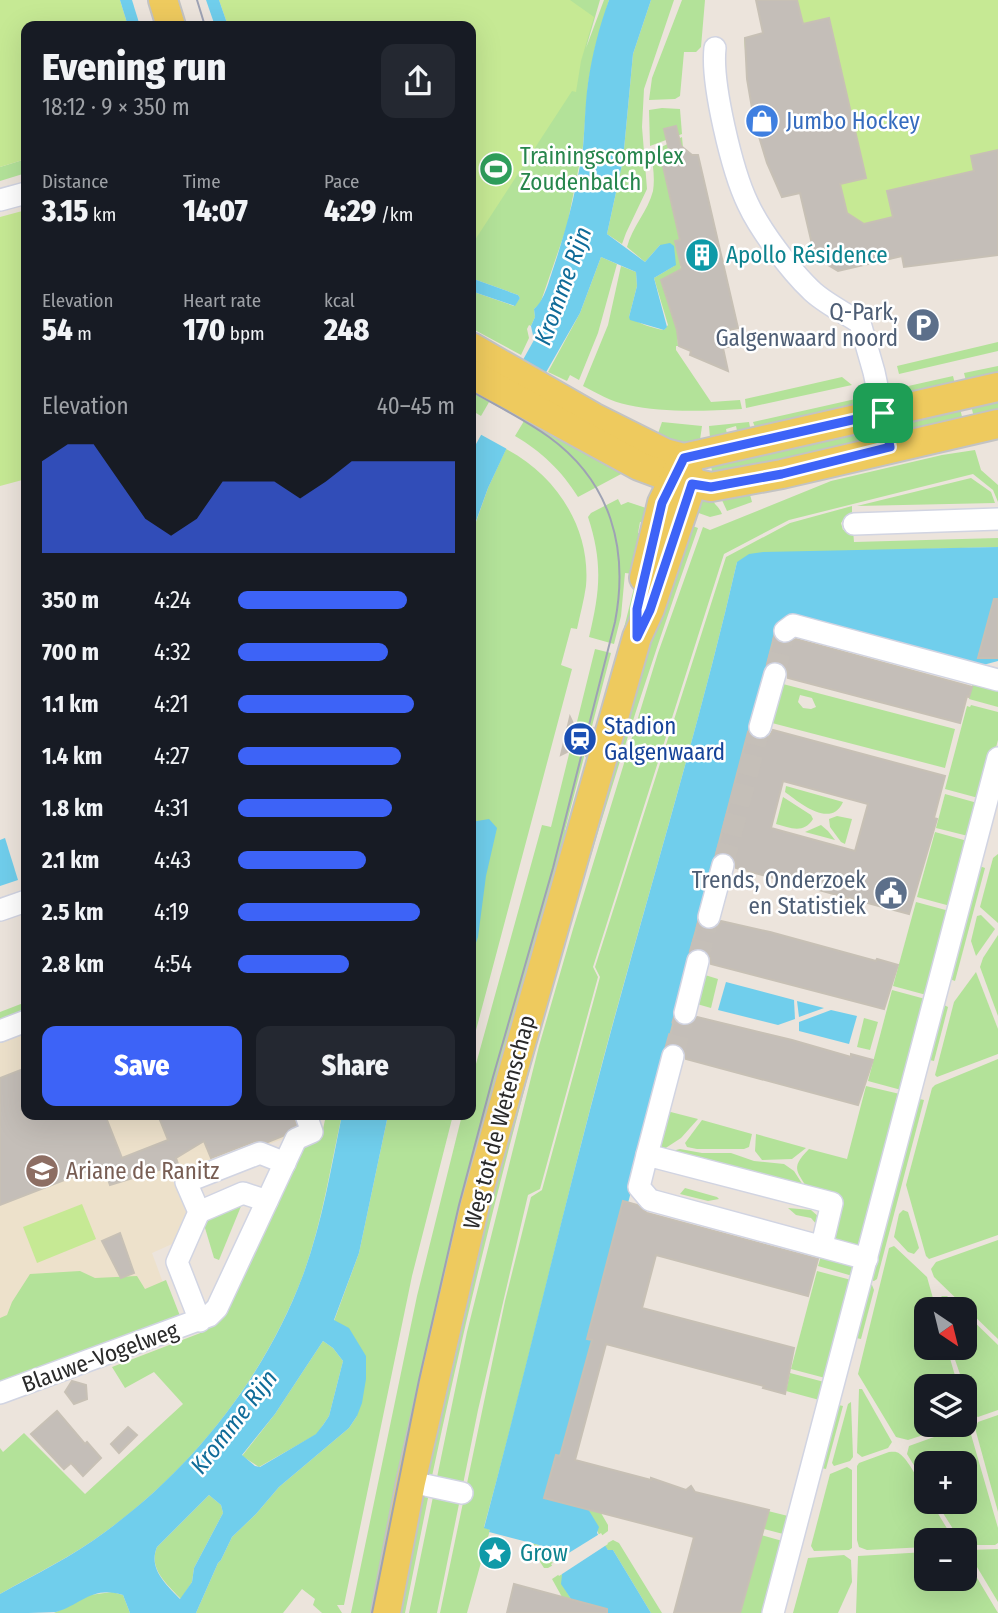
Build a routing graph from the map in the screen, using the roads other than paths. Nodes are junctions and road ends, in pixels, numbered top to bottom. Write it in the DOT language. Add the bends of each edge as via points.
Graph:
graph roads {
  1 [pos="163,0"];
  2 [pos="169,21"];
  3 [pos="715,48"];
  4 [pos="21,194"];
  5 [pos="0,200"];
  6 [pos="476,352"];
  7 [pos="476,375"];
  8 [pos="502,379"];
  9 [pos="998,387"];
  10 [pos="883,413"];
  11 [pos="998,424"];
  12 [pos="890,447"];
  13 [pos="683,474"];
  14 [pos="998,519"];
  15 [pos="854,524"];
  16 [pos="785,631"];
  17 [pos="775,674"];
  18 [pos="998,680"];
  19 [pos="760,727"];
  20 [pos="998,758"];
  21 [pos="723,865"];
  22 [pos="21,903"];
  23 [pos="0,910"];
  24 [pos="709,917"];
  25 [pos="698,961"];
  26 [pos="685,1013"];
  27 [pos="21,1023"];
  28 [pos="0,1031"];
  29 [pos="673,1056"];
  30 [pos="308,1120"];
  31 [pos="647,1155"];
  32 [pos="285,1163"];
  33 [pos="267,1201"];
  34 [pos="199,1212"];
  35 [pos="822,1245"];
  36 [pos="867,1259"];
  37 [pos="200,1321"];
  38 [pos="0,1393"];
  39 [pos="411,1482"];
  40 [pos="462,1493"];
  41 [pos="386,1613"];
  42 [pos="773,1613"];
  1 -- 2 [label="main road"];
  3 -- 10 [label="street" via="713,65 725,128 748,204 813,293 860,323"];
  4 -- 5 [label="street"];
  6 -- 8 [label="main road"];
  7 -- 8 [label="main road"];
  8 -- 13 [label="main road" via="665,453"];
  9 -- 10 [label="main road"];
  10 -- 12 [label="street"];
  10 -- 13 [label="main road"];
  11 -- 12 [label="main road"];
  12 -- 13 [label="main road" via="711,487"];
  13 -- 39 [label="main road, Weg tot de Wetenschap" via="662,503 637,609 637,637 475,1205"];
  14 -- 15 [label="street"];
  16 -- 18 [label="street" via="793,625"];
  17 -- 19 [label="street"];
  20 -- 36 [label="street"];
  21 -- 24 [label="street"];
  22 -- 23 [label="street"];
  25 -- 26 [label="street"];
  27 -- 28 [label="street"];
  29 -- 31 [label="street"];
  30 -- 32 [label="street, Blauwe-Vogelweg" via="312,1132 296,1139"];
  31 -- 35 [label="street" via="639,1187 650,1200"];
  31 -- 35 [label="street" via="832,1203"];
  32 -- 33 [label="street, Blauwe-Vogelweg"];
  32 -- 34 [label="street" via="260,1153 186,1182"];
  33 -- 34 [label="street" via="243,1192"];
  33 -- 37 [label="street, Blauwe-Vogelweg" via="217,1308"];
  34 -- 37 [label="street, Blauwe-Vogelweg" via="177,1262"];
  35 -- 36 [label="street"];
  36 -- 42 [label="street"];
  37 -- 38 [label="street, Blauwe-Vogelweg"];
  39 -- 40 [label="street"];
  39 -- 41 [label="main road, Weg tot de Wetenschap"];
}
